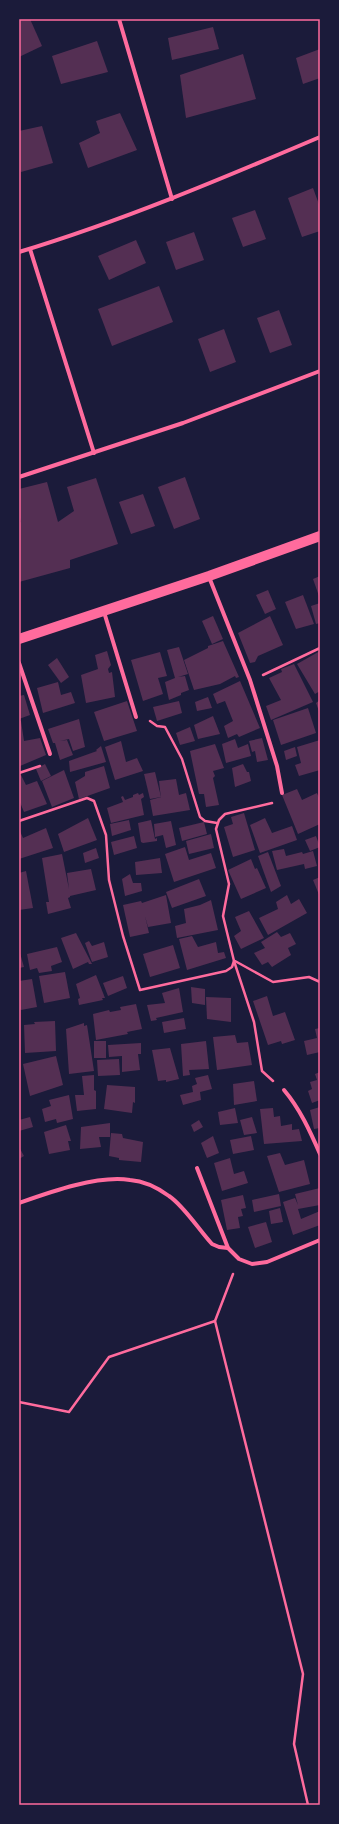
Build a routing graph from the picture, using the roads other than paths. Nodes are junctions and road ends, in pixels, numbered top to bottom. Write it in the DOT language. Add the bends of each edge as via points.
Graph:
graph roads {
  1 [pos="119,19"];
  2 [pos="320,137"];
  3 [pos="172,199"];
  4 [pos="30,249"];
  5 [pos="19,252"];
  6 [pos="320,371"];
  7 [pos="94,454"];
  8 [pos="19,477"];
  9 [pos="320,536"];
  10 [pos="209,576"];
  11 [pos="104,612"];
  12 [pos="19,639"];
  13 [pos="19,663"];
  14 [pos="136,717"];
  15 [pos="50,754"];
  16 [pos="282,793"];
  17 [pos="284,1090"];
  18 [pos="320,1154"];
  19 [pos="197,1168"];
  20 [pos="19,1203"];
  21 [pos="320,1240"];
  22 [pos="228,1248"];
  1 -- 3 [label="street"];
  2 -- 3 [label="street"];
  3 -- 4 [label="street"];
  4 -- 5 [label="street"];
  4 -- 7 [label="street"];
  6 -- 7 [label="street"];
  7 -- 8 [label="street"];
  9 -- 10 [label="main road"];
  10 -- 11 [label="main road"];
  10 -- 16 [label="street" via="250,680 278,766"];
  11 -- 12 [label="main road"];
  11 -- 14 [label="street"];
  13 -- 15 [label="street"];
  17 -- 18 [label="street" via="295,1103"];
  19 -- 22 [label="street"];
  20 -- 22 [label="street" via="79,1185 106,1180 145,1183 171,1196 212,1244 219,1248"];
  21 -- 22 [label="street" via="267,1262 252,1264 239,1259"];
}
